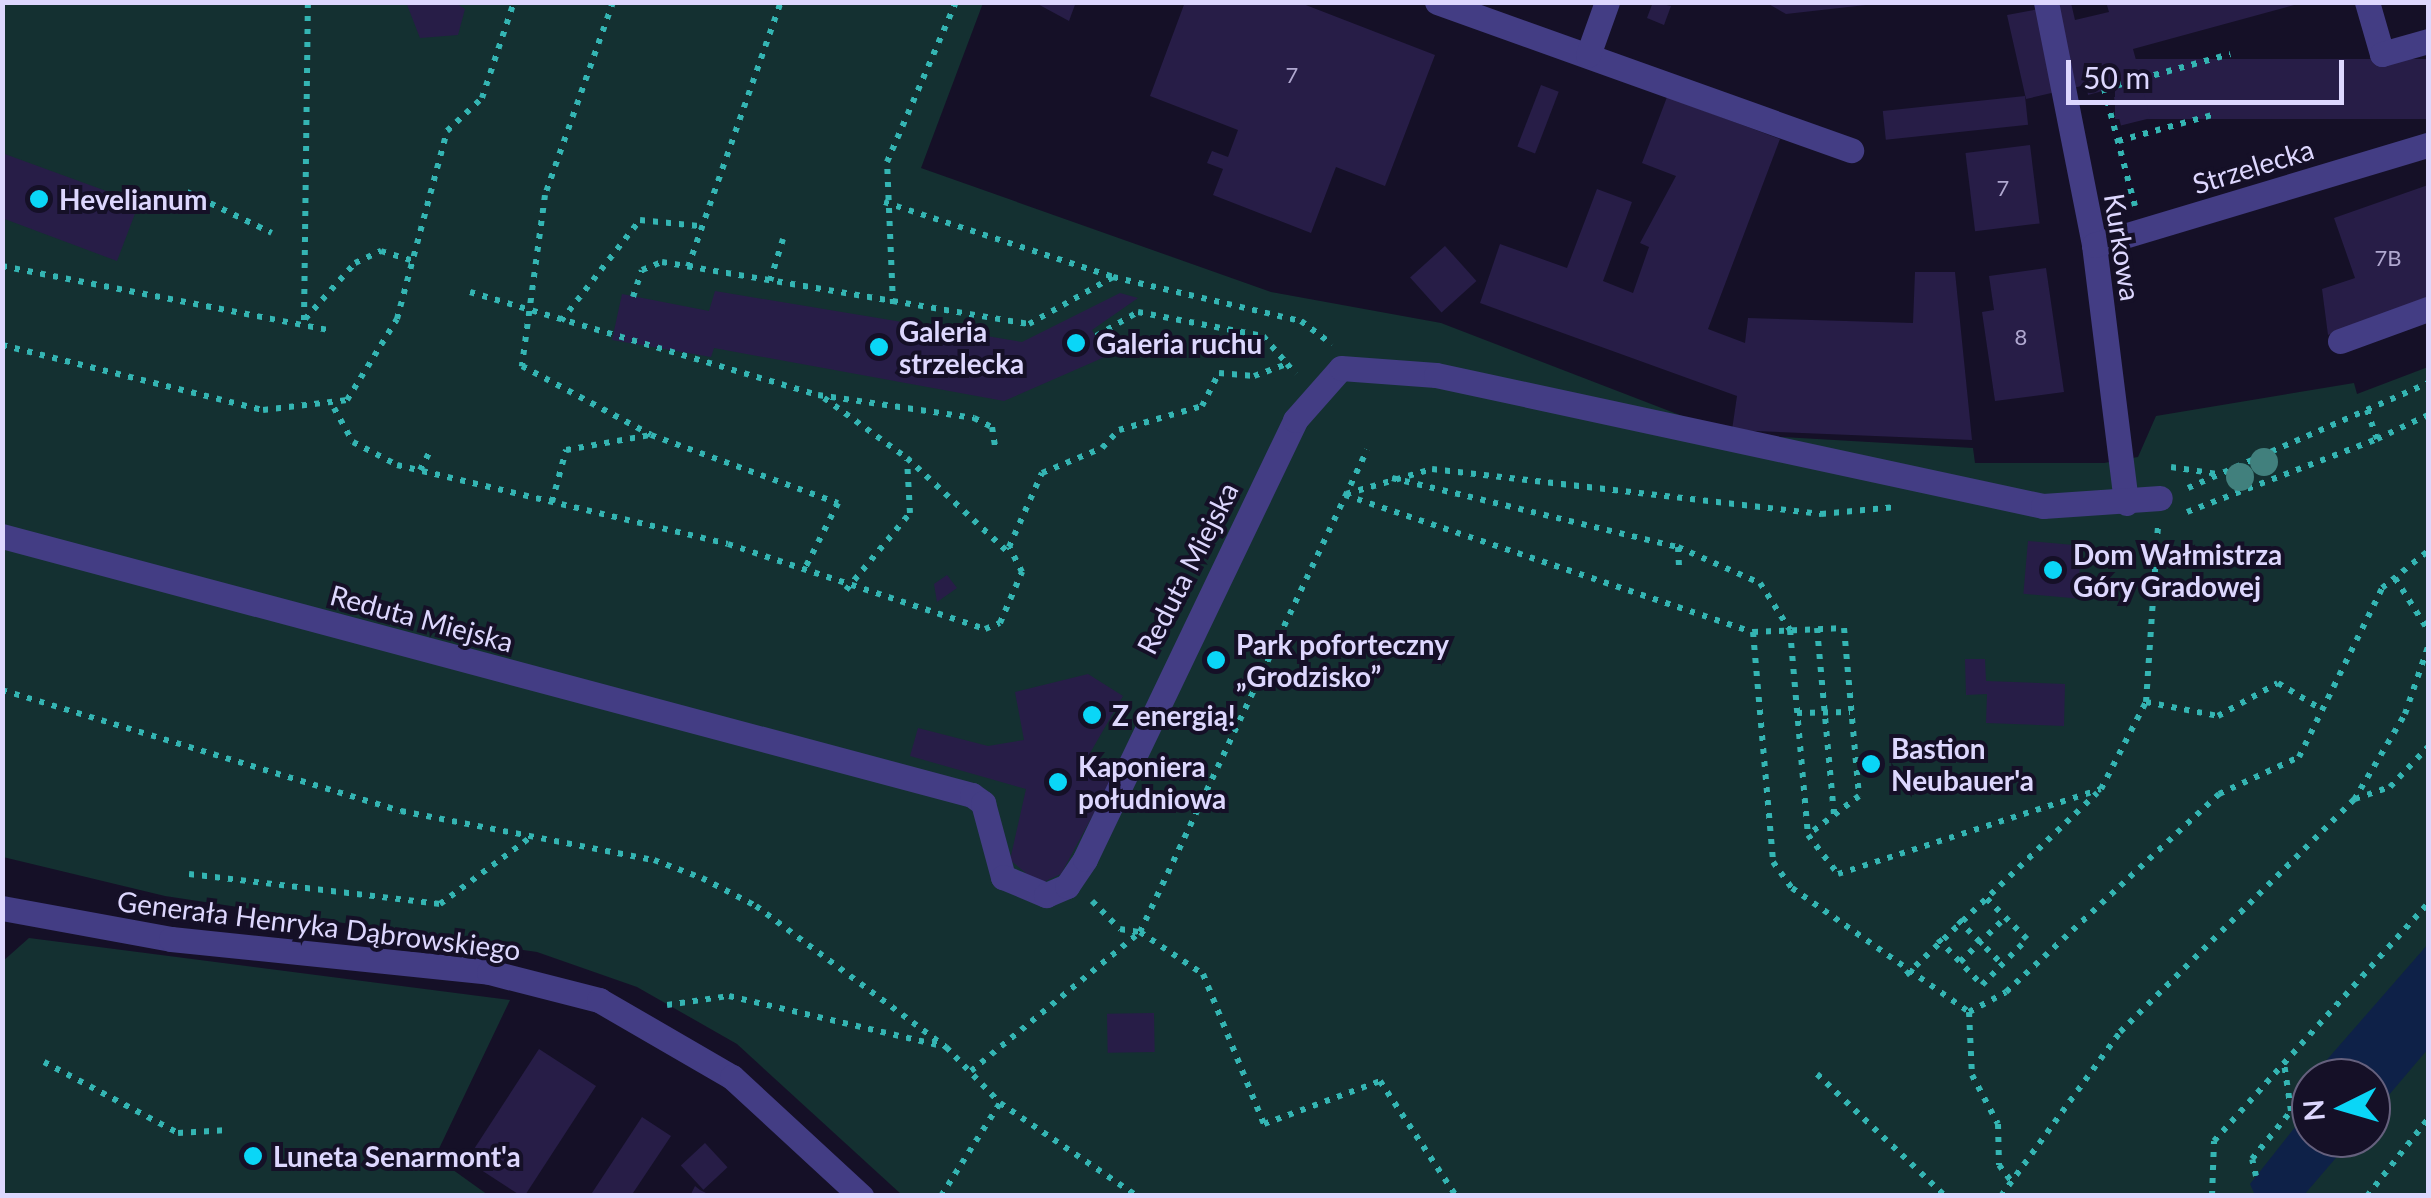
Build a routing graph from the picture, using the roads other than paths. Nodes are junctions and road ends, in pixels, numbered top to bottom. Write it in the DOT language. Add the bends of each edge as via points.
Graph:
graph roads {
  1 [pos="1436,2"];
  2 [pos="1607,2"];
  3 [pos="2046,2"];
  4 [pos="2367,2"];
  5 [pos="2428,41"];
  6 [pos="1588,55"];
  7 [pos="2428,145"];
  8 [pos="1851,150"];
  9 [pos="2094,244"];
  10 [pos="2428,310"];
  11 [pos="2340,341"];
  12 [pos="2170,495"];
  13 [pos="2126,504"];
  14 [pos="2,536"];
  15 [pos="2,908"];
  16 [pos="861,1196"];
  1 -- 6 [label="street"];
  2 -- 6 [label="street"];
  3 -- 9 [label="street, Kurkowa"];
  4 -- 5 [label="street" via="2382,54"];
  6 -- 8 [label="street"];
  7 -- 9 [label="street, Strzelecka"];
  9 -- 13 [label="street, Kurkowa"];
  10 -- 11 [label="street"];
  12 -- 13 [label="street, Reduta Miejska"];
  13 -- 14 [label="street, Reduta Miejska" via="2043,506 1386,370 1341,368 1295,420 1072,880 1046,895 1003,877 983,803 972,796"];
  15 -- 16 [label="street, Generała Henryka Dąbrowskiego" via="172,939 489,972 599,1000 732,1077"];
}
